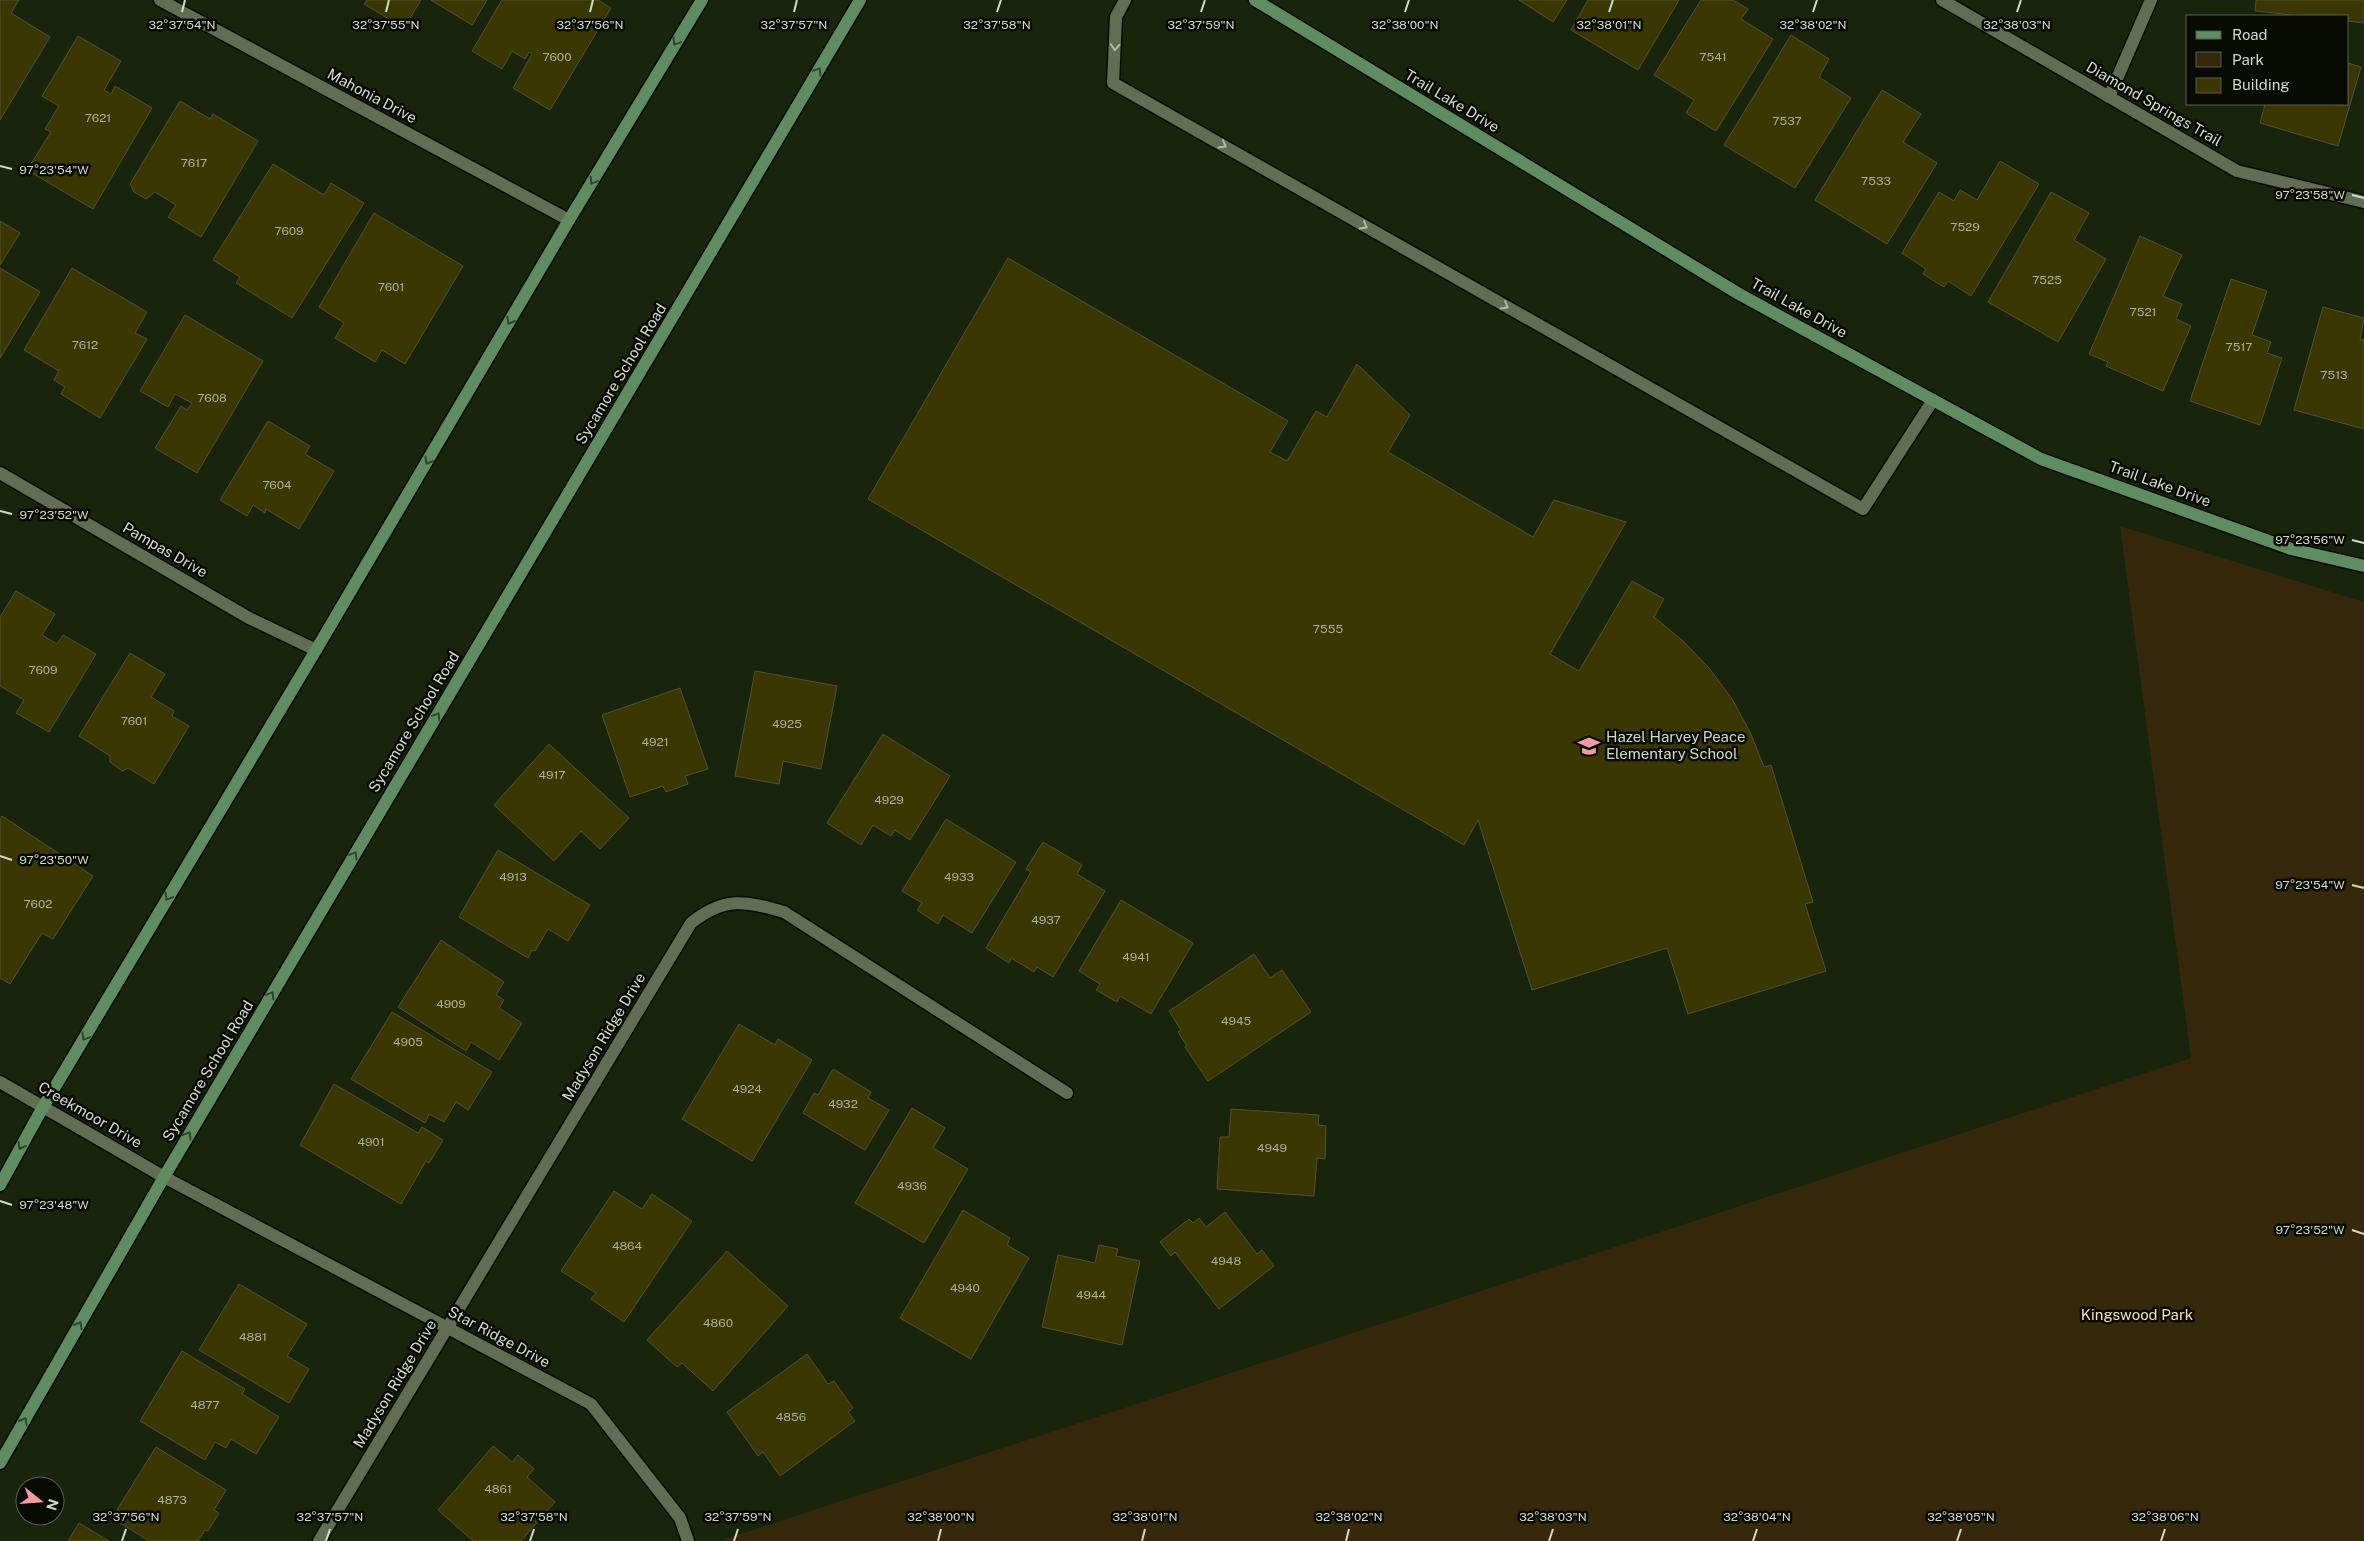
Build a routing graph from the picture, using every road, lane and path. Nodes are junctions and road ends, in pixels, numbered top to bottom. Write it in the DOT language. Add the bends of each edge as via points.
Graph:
graph roads {
  1 [pos="160,0"];
  2 [pos="702,0"];
  3 [pos="860,0"];
  4 [pos="1125,0"];
  5 [pos="1255,0"];
  6 [pos="1942,0"];
  7 [pos="2152,0"];
  8 [pos="2109,97"];
  9 [pos="2364,202"];
  10 [pos="569,220"];
  11 [pos="1933,400"];
  12 [pos="0,473"];
  13 [pos="2364,566"];
  14 [pos="316,650"];
  15 [pos="0,1082"];
  16 [pos="1067,1094"];
  17 [pos="42,1107"];
  18 [pos="164,1177"];
  19 [pos="0,1185"];
  20 [pos="447,1328"];
  21 [pos="0,1463"];
  22 [pos="319,1541"];
  23 [pos="688,1541"];
  1 -- 10 [label="street, Mahonia Drive"];
  2 -- 10 [label="main road, one-way"];
  18 -- 3 [label="main road, Sycamore School Road, one-way"];
  4 -- 11 [label="street, one-way" via="1116,17 1113,83 1863,509"];
  5 -- 11 [label="main road, Trail Lake Drive" via="1739,294"];
  6 -- 8 [label="street, Diamond Springs Trail"];
  7 -- 8 [label="street"];
  8 -- 9 [label="street, Diamond Springs Trail" via="2237,171"];
  10 -- 14 [label="main road, one-way"];
  11 -- 13 [label="main road, Trail Lake Drive" via="2041,459 2291,549"];
  12 -- 14 [label="street, Pampas Drive" via="249,618"];
  14 -- 17 [label="main road, one-way"];
  15 -- 17 [label="street, Creekmoor Drive"];
  16 -- 20 [label="street, Madyson Ridge Drive" via="784,912 752,903 709,909 691,923"];
  17 -- 18 [label="street, Creekmoor Drive"];
  17 -- 19 [label="main road, one-way"];
  18 -- 20 [label="street, Star Ridge Drive"];
  21 -- 18 [label="main road, Sycamore School Road, one-way"];
  20 -- 22 [label="street, Madyson Ridge Drive"];
  20 -- 23 [label="street, Star Ridge Drive" via="591,1404 680,1518"];
}
